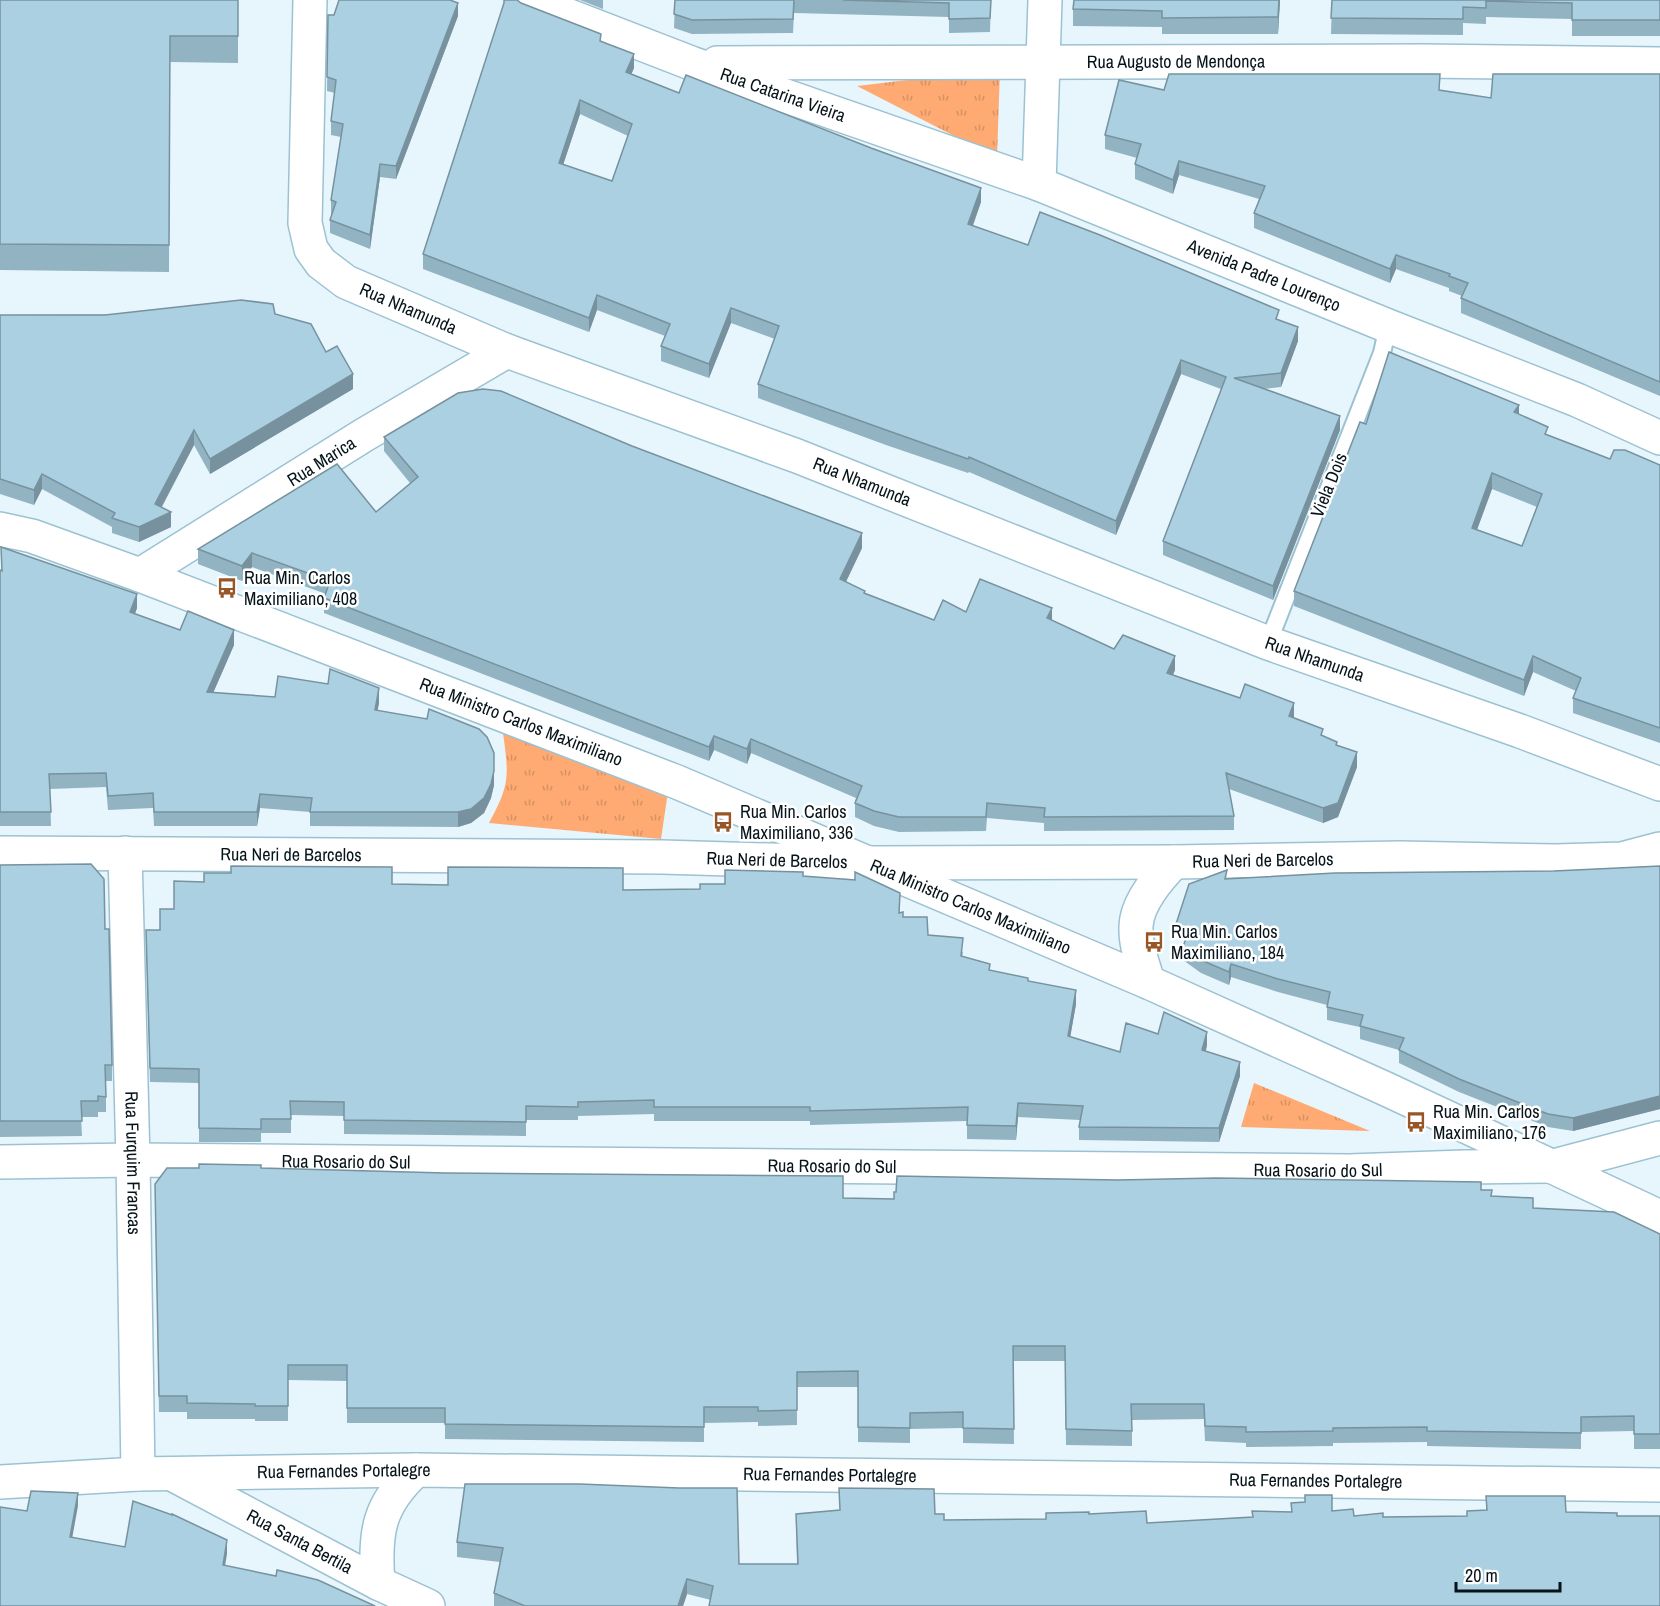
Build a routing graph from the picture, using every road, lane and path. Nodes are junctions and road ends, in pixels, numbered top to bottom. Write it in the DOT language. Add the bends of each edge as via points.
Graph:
graph roads {
  1 [pos="310,0"];
  2 [pos="528,0"];
  3 [pos="1045,0"];
  4 [pos="1043,62"];
  5 [pos="691,63"];
  6 [pos="1660,64"];
  7 [pos="1039,184"];
  8 [pos="1388,327"];
  9 [pos="507,351"];
  10 [pos="1660,438"];
  11 [pos="0,529"];
  12 [pos="140,574"];
  13 [pos="1268,643"];
  14 [pos="1660,783"];
  15 [pos="1660,849"];
  16 [pos="124,853"];
  17 [pos="0,854"];
  18 [pos="1174,862"];
  19 [pos="872,863"];
  20 [pos="1148,982"];
  21 [pos="1660,1137"];
  22 [pos="133,1160"];
  23 [pos="0,1162"];
  24 [pos="1554,1166"];
  25 [pos="1660,1217"];
  26 [pos="416,1470"];
  27 [pos="138,1474"];
  28 [pos="173,1474"];
  29 [pos="0,1482"];
  30 [pos="1660,1485"];
  31 [pos="378,1583"];
  32 [pos="428,1606"];
  1 -- 9 [label="street, Rua Nhamunda" via="305,223 311,249 321,263 346,282"];
  2 -- 5 [label="street, Rua Catarina Vieira"];
  3 -- 4 [label="street"];
  4 -- 5 [label="street, Rua Augusto de Mendonça"];
  4 -- 6 [label="street, Rua Augusto de Mendonça"];
  4 -- 7 [label="street"];
  5 -- 7 [label="street, Rua Catarina Vieira"];
  7 -- 8 [label="street, Avenida Padre Lourenço"];
  8 -- 10 [label="street, Avenida Padre Lourenço" via="1577,400"];
  8 -- 13 [label="lane, Viela Dois" via="1382,353"];
  9 -- 12 [label="street, Rua Marica"];
  9 -- 13 [label="street, Rua Nhamunda" via="797,456"];
  11 -- 12 [label="street, Rua Ministro Carlos Maximiliano" via="32,536"];
  12 -- 19 [label="street, Rua Ministro Carlos Maximiliano" via="678,782"];
  13 -- 14 [label="street, Rua Nhamunda"];
  15 -- 18 [label="street, Rua Neri de Barcelos" via="1622,859 1556,861 1400,858"];
  16 -- 17 [label="street, Rua Neri de Barcelos"];
  16 -- 19 [label="street, Rua Neri de Barcelos" via="662,857"];
  16 -- 22 [label="street, Rua Furquim Francas"];
  18 -- 19 [label="street, Rua Neri de Barcelos"];
  18 -- 20 [label="street" via="1155,881 1136,925"];
  19 -- 20 [label="street, Rua Ministro Carlos Maximiliano"];
  20 -- 24 [label="street, Rua Ministro Carlos Maximiliano"];
  21 -- 24 [label="street, Rua Rosario do Sul"];
  22 -- 23 [label="street, Rua Rosario do Sul"];
  22 -- 24 [label="street, Rua Rosario do Sul" via="1349,1171"];
  22 -- 27 [label="street, Rua Furquim Francas"];
  24 -- 25 [label="street, Rua Ministro Carlos Maximiliano"];
  26 -- 28 [label="street, Rua Fernandes Portalegre"];
  26 -- 30 [label="street, Rua Fernandes Portalegre"];
  26 -- 31 [label="street" via="401,1484 383,1514 377,1539"];
  27 -- 28 [label="street, Rua Fernandes Portalegre"];
  27 -- 29 [label="street, Rua Fernandes Portalegre"];
  28 -- 31 [label="street, Rua Santa Bertila"];
  31 -- 32 [label="street, Rua Santa Bertila"];
}
